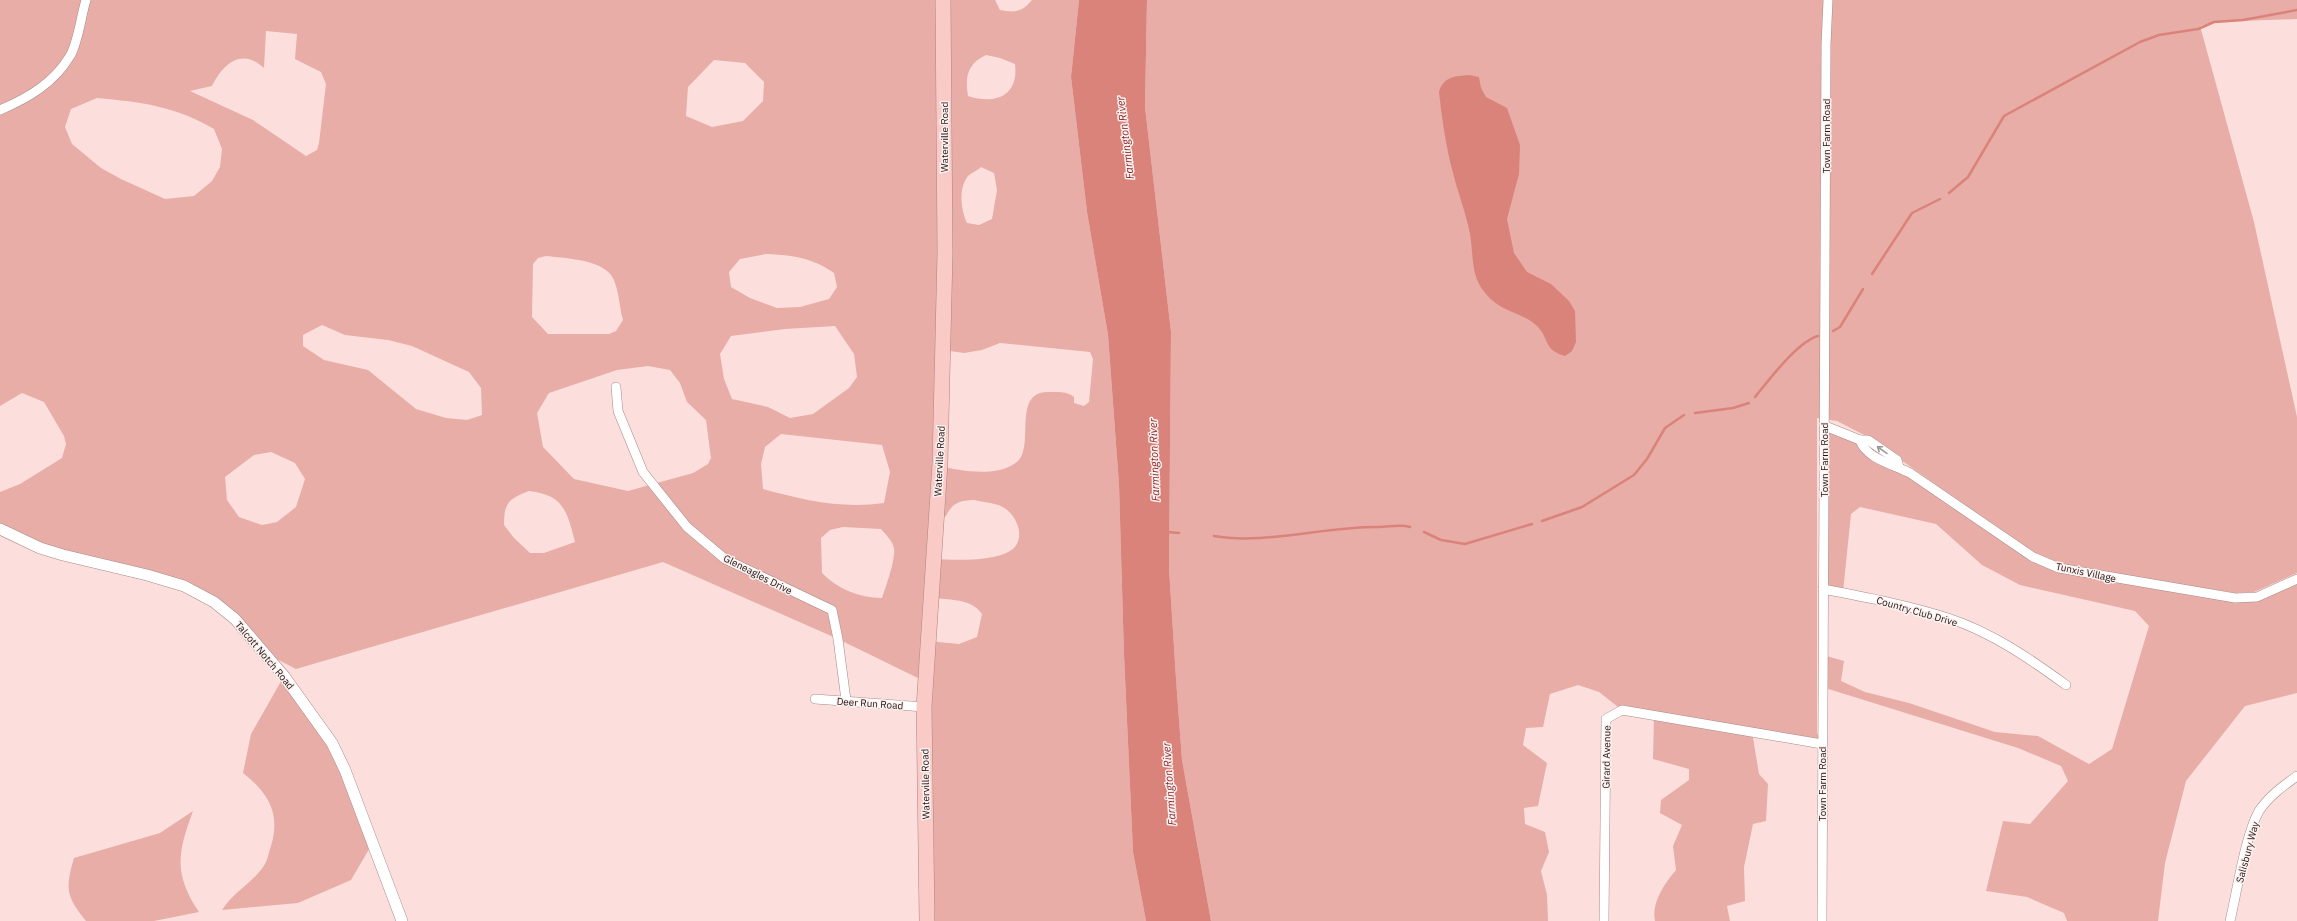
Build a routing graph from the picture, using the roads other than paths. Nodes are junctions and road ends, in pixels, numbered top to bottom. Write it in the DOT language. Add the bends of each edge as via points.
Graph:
graph roads {
  1 [pos="86,0"];
  2 [pos="943,0"];
  3 [pos="1828,0"];
  4 [pos="0,110"];
  5 [pos="616,387"];
  6 [pos="1825,426"];
  7 [pos="0,528"];
  8 [pos="2297,579"];
  9 [pos="1823,589"];
  10 [pos="2066,685"];
  11 [pos="815,699"];
  12 [pos="846,700"];
  13 [pos="924,707"];
  14 [pos="1822,744"];
  15 [pos="2297,776"];
  16 [pos="402,921"];
  17 [pos="927,921"];
  18 [pos="1604,921"];
  19 [pos="1822,921"];
  20 [pos="2230,921"];
  1 -- 4 [label="street" via="70,56 49,83 17,103"];
  2 -- 13 [label="highway, Waterville Road" via="945,253 940,456"];
  3 -- 6 [label="street, Town Farm Road"];
  5 -- 12 [label="street, Gleneagles Drive" via="618,411 643,472 687,527 725,559 832,610"];
  6 -- 8 [label="street, Tunxis Village" via="1860,440 1868,440 1897,460 1899,467 2033,557 2060,568 2235,598 2257,597"];
  6 -- 9 [label="street, Town Farm Road"];
  7 -- 16 [label="street, Talcott Notch Road" via="40,548 147,574 184,586 214,602 235,620 284,676 332,743 345,770"];
  9 -- 10 [label="street, Country Club Drive" via="1906,606 1949,618 2026,656"];
  9 -- 14 [label="street, Town Farm Road"];
  11 -- 12 [label="street, Deer Run Road"];
  12 -- 13 [label="street, Deer Run Road"];
  13 -- 17 [label="highway, Waterville Road"];
  14 -- 18 [label="street, Girard Avenue" via="1622,710 1606,718"];
  14 -- 19 [label="street, Town Farm Road"];
  15 -- 20 [label="street, Salisbury Way" via="2278,789 2259,811 2251,830"];
}
